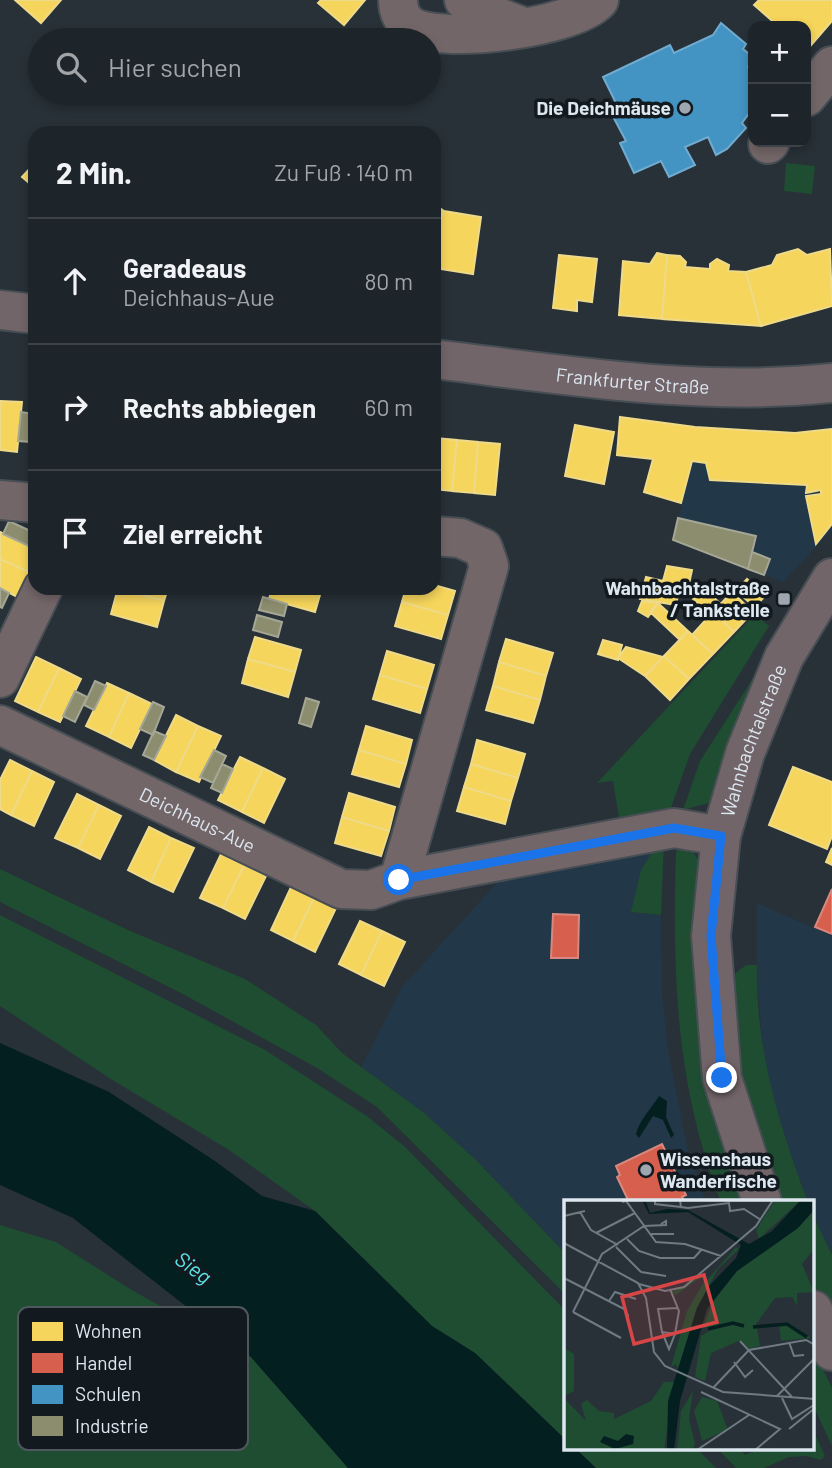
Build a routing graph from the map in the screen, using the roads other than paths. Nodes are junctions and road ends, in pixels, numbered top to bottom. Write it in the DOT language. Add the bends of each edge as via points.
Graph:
graph roads {
  1 [pos="398,0"];
  2 [pos="464,0"];
  3 [pos="599,0"];
  4 [pos="521,26"];
  5 [pos="419,28"];
  6 [pos="441,32"];
  7 [pos="832,66"];
  8 [pos="811,91"];
  9 [pos="0,310"];
  10 [pos="28,313"];
  11 [pos="441,360"];
  12 [pos="832,383"];
  13 [pos="0,500"];
  14 [pos="28,502"];
  15 [pos="441,537"];
  16 [pos="832,578"];
  17 [pos="40,595"];
  18 [pos="0,678"];
  19 [pos="0,724"];
  20 [pos="721,836"];
  21 [pos="399,880"];
  22 [pos="761,1200"];
  23 [pos="814,1312"];
  24 [pos="832,1352"];
  1 -- 5 [label="street" via="405,22"];
  2 -- 4 [label="street"];
  3 -- 4 [label="street" via="572,17"];
  4 -- 6 [label="street" via="499,33"];
  7 -- 8 [label="street"];
  9 -- 10 [label="main road"];
  11 -- 12 [label="main road, Frankfurter Straße" via="710,388"];
  13 -- 14 [label="street"];
  15 -- 21 [label="street" via="483,548 489,566"];
  16 -- 20 [label="main road, Wahnbachtalstraße" via="801,625 765,700"];
  17 -- 18 [label="street"];
  19 -- 21 [label="street, Deichhaus-Aue" via="341,889 371,890"];
  20 -- 21 [label="street, Deichhaus-Aue" via="674,828"];
  20 -- 22 [label="main road, Wahnbachtalstraße" via="711,936 722,1078"];
  23 -- 24 [label="main road"];
}
